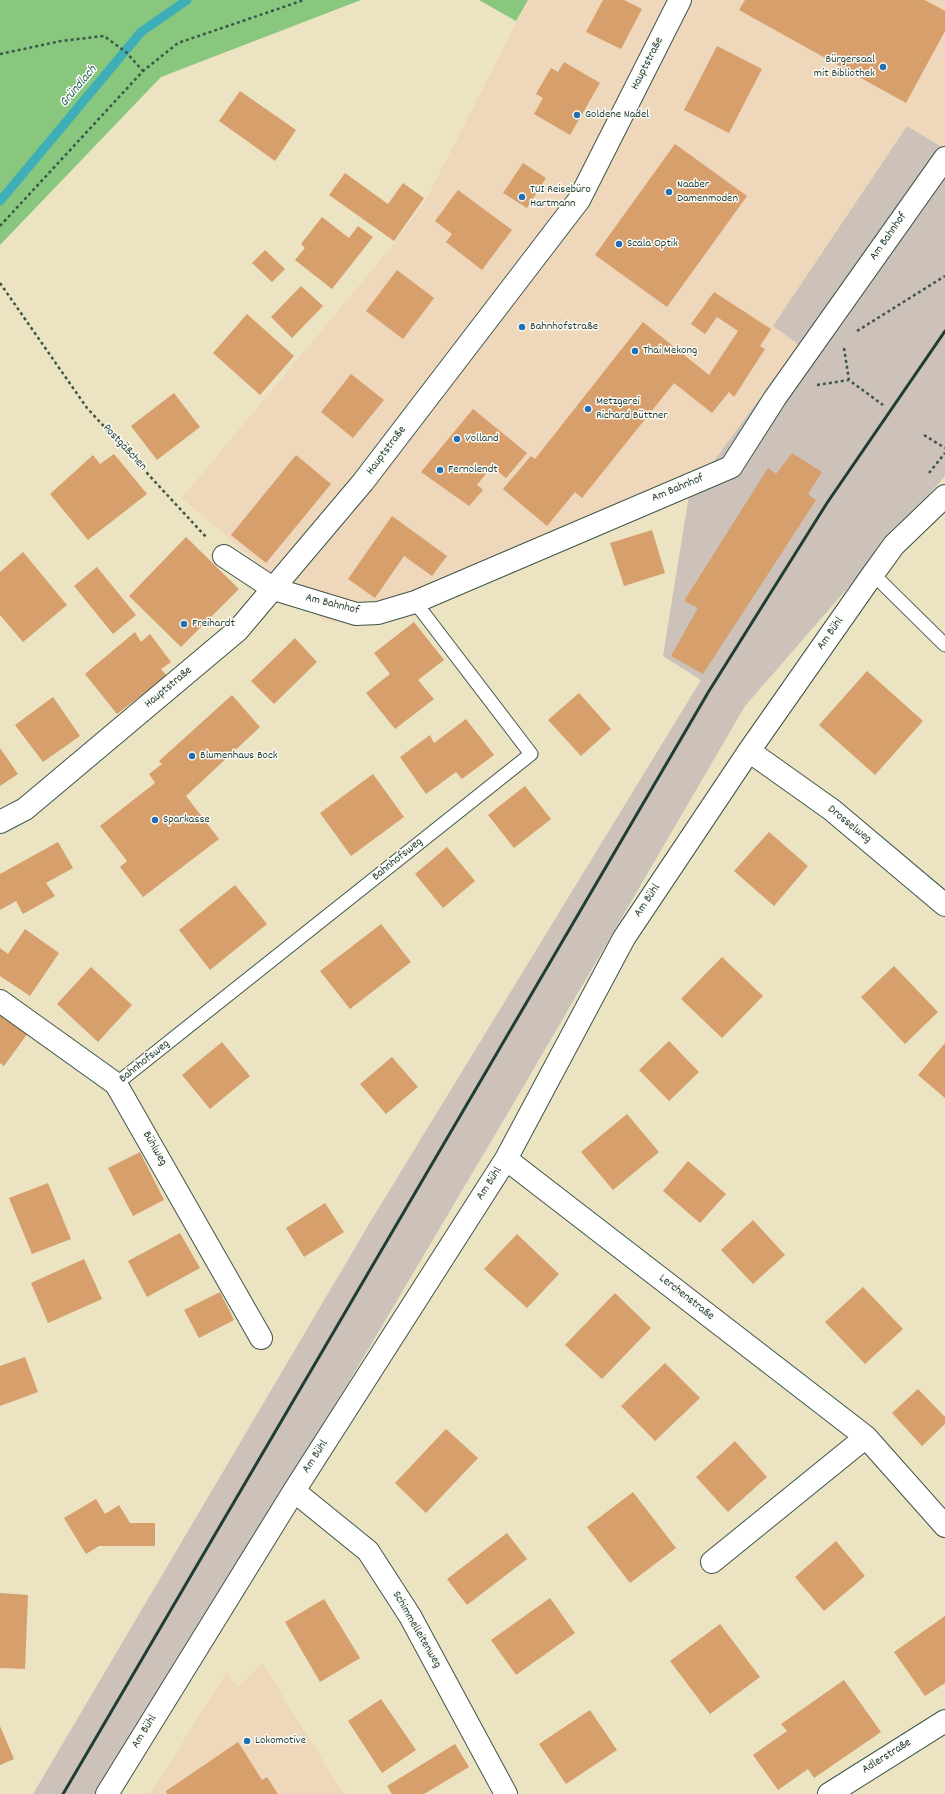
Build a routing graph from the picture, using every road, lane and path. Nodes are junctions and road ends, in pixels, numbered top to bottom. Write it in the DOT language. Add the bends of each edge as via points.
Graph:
graph roads {
  1 [pos="304,0"];
  2 [pos="680,0"];
  3 [pos="0,54"];
  4 [pos="143,71"];
  5 [pos="945,158"];
  6 [pos="0,226"];
  7 [pos="945,276"];
  8 [pos="0,283"];
  9 [pos="852,334"];
  10 [pos="844,353"];
  11 [pos="849,380"];
  12 [pos="817,385"];
  13 [pos="883,405"];
  14 [pos="924,435"];
  15 [pos="945,448"];
  16 [pos="945,453"];
  17 [pos="940,460"];
  18 [pos="945,496"];
  19 [pos="224,556"];
  20 [pos="873,574"];
  21 [pos="274,589"];
  22 [pos="415,602"];
  23 [pos="945,645"];
  24 [pos="749,750"];
  25 [pos="0,822"];
  26 [pos="945,905"];
  27 [pos="0,1001"];
  28 [pos="116,1084"];
  29 [pos="506,1159"];
  30 [pos="261,1338"];
  31 [pos="866,1437"];
  32 [pos="294,1491"];
  33 [pos="945,1526"];
  34 [pos="712,1562"];
  35 [pos="945,1721"];
  36 [pos="107,1794"];
  37 [pos="506,1794"];
  38 [pos="829,1794"];
  1 -- 4 [label="path" via="178,43"];
  2 -- 21 [label="street, Hauptstraße" via="579,200 363,482"];
  3 -- 4 [label="path" via="61,41 104,36 126,52"];
  4 -- 6 [label="path"];
  5 -- 22 [label="street, Am Bahnhof" via="775,398 731,467"];
  7 -- 9 [label="path"];
  8 -- 19 [label="path, Postgäßchen" via="87,408"];
  10 -- 11 [label="path"];
  11 -- 12 [label="path"];
  11 -- 13 [label="path"];
  14 -- 15 [label="path"];
  16 -- 17 [label="path"];
  18 -- 20 [label="street, Am Bühl" via="894,545"];
  19 -- 21 [label="street"];
  20 -- 23 [label="lane"];
  20 -- 24 [label="street, Am Bühl"];
  21 -- 22 [label="street, Am Bahnhof" via="356,614 389,611"];
  21 -- 25 [label="street, Hauptstraße" via="238,630 25,809"];
  22 -- 28 [label="lane, Bahnhofsweg" via="531,754"];
  24 -- 26 [label="street, Drosselweg" via="832,810"];
  24 -- 29 [label="street, Am Bühl" via="624,938"];
  27 -- 28 [label="street, Bühlweg"];
  28 -- 30 [label="street, Bühlweg"];
  29 -- 31 [label="street, Lerchenstraße"];
  29 -- 32 [label="street, Am Bühl"];
  31 -- 33 [label="street, Lerchenstraße"];
  31 -- 34 [label="street"];
  32 -- 36 [label="street, Am Bühl"];
  32 -- 37 [label="street, Schimmelleitenweg" via="368,1552 410,1616"];
  35 -- 38 [label="street, Adlerstraße"];
}
